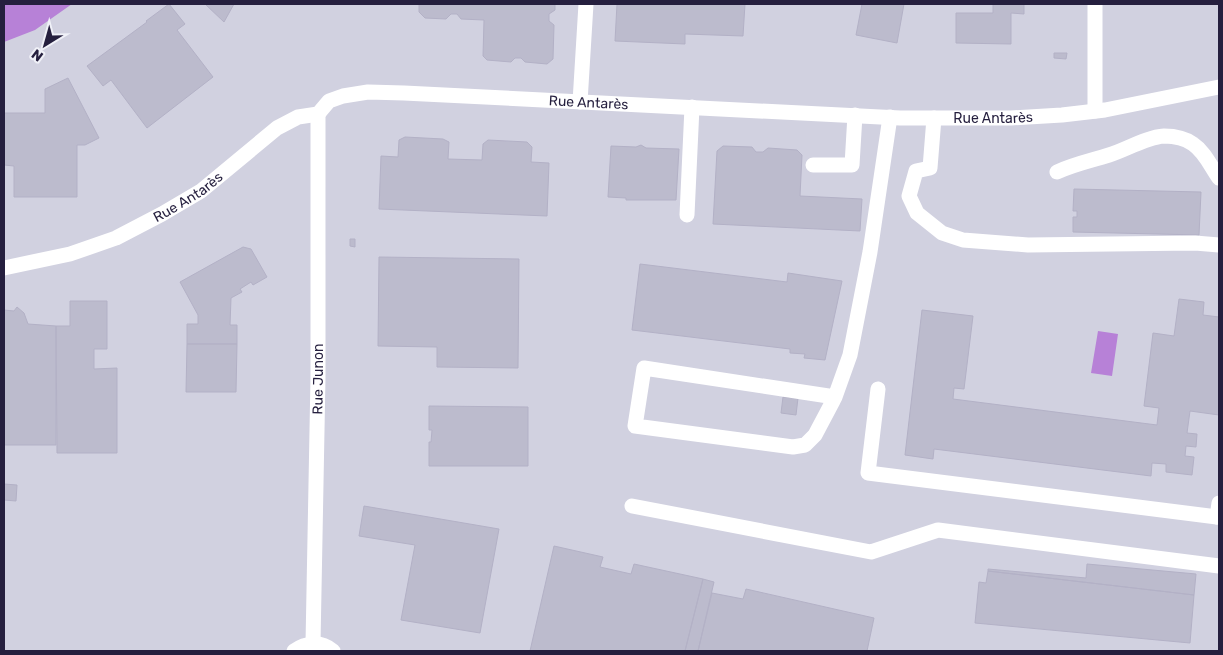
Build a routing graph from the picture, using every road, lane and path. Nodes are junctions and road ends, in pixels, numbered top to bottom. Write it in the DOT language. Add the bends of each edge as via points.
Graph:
graph roads {
  1 [pos="586,4"];
  2 [pos="1095,4"];
  3 [pos="1219,87"];
  4 [pos="580,102"];
  5 [pos="692,107"];
  6 [pos="1095,111"];
  7 [pos="318,114"];
  8 [pos="854,115"];
  9 [pos="890,117"];
  10 [pos="934,118"];
  11 [pos="813,165"];
  12 [pos="1057,172"];
  13 [pos="1219,178"];
  14 [pos="687,215"];
  15 [pos="1219,245"];
  16 [pos="4,268"];
  17 [pos="878,389"];
  18 [pos="835,397"];
  19 [pos="632,506"];
  20 [pos="1219,512"];
  21 [pos="1219,566"];
  22 [pos="313,644"];
  23 [pos="294,651"];
  24 [pos="333,651"];
  1 -- 4 [label="street"];
  2 -- 6 [label="street"];
  3 -- 6 [label="street, Rue Antarès"];
  4 -- 5 [label="street, Rue Antarès"];
  4 -- 7 [label="street, Rue Antarès" via="368,92 330,101"];
  5 -- 8 [label="street, Rue Antarès"];
  5 -- 14 [label="street"];
  6 -- 10 [label="street, Rue Antarès" via="1011,118"];
  7 -- 16 [label="street, Rue Antarès" via="298,117 277,128 201,190 116,238 70,254"];
  7 -- 22 [label="street, Rue Junon"];
  8 -- 9 [label="street, Rue Antarès"];
  8 -- 11 [label="street" via="852,165"];
  9 -- 10 [label="street, Rue Antarès"];
  9 -- 18 [label="street" via="870,252 850,355"];
  10 -- 15 [label="street" via="930,168 916,171 909,196 917,213 942,233 963,240 1028,245"];
  12 -- 13 [label="street" via="1162,136 1193,144"];
  17 -- 20 [label="street" via="868,473"];
  18 -- 18 [label="street" via="815,435 805,445 793,447 635,426 644,368"];
  19 -- 21 [label="street" via="871,552 938,530"];
  22 -- 23 [label="street"];
  22 -- 24 [label="street"];
}
